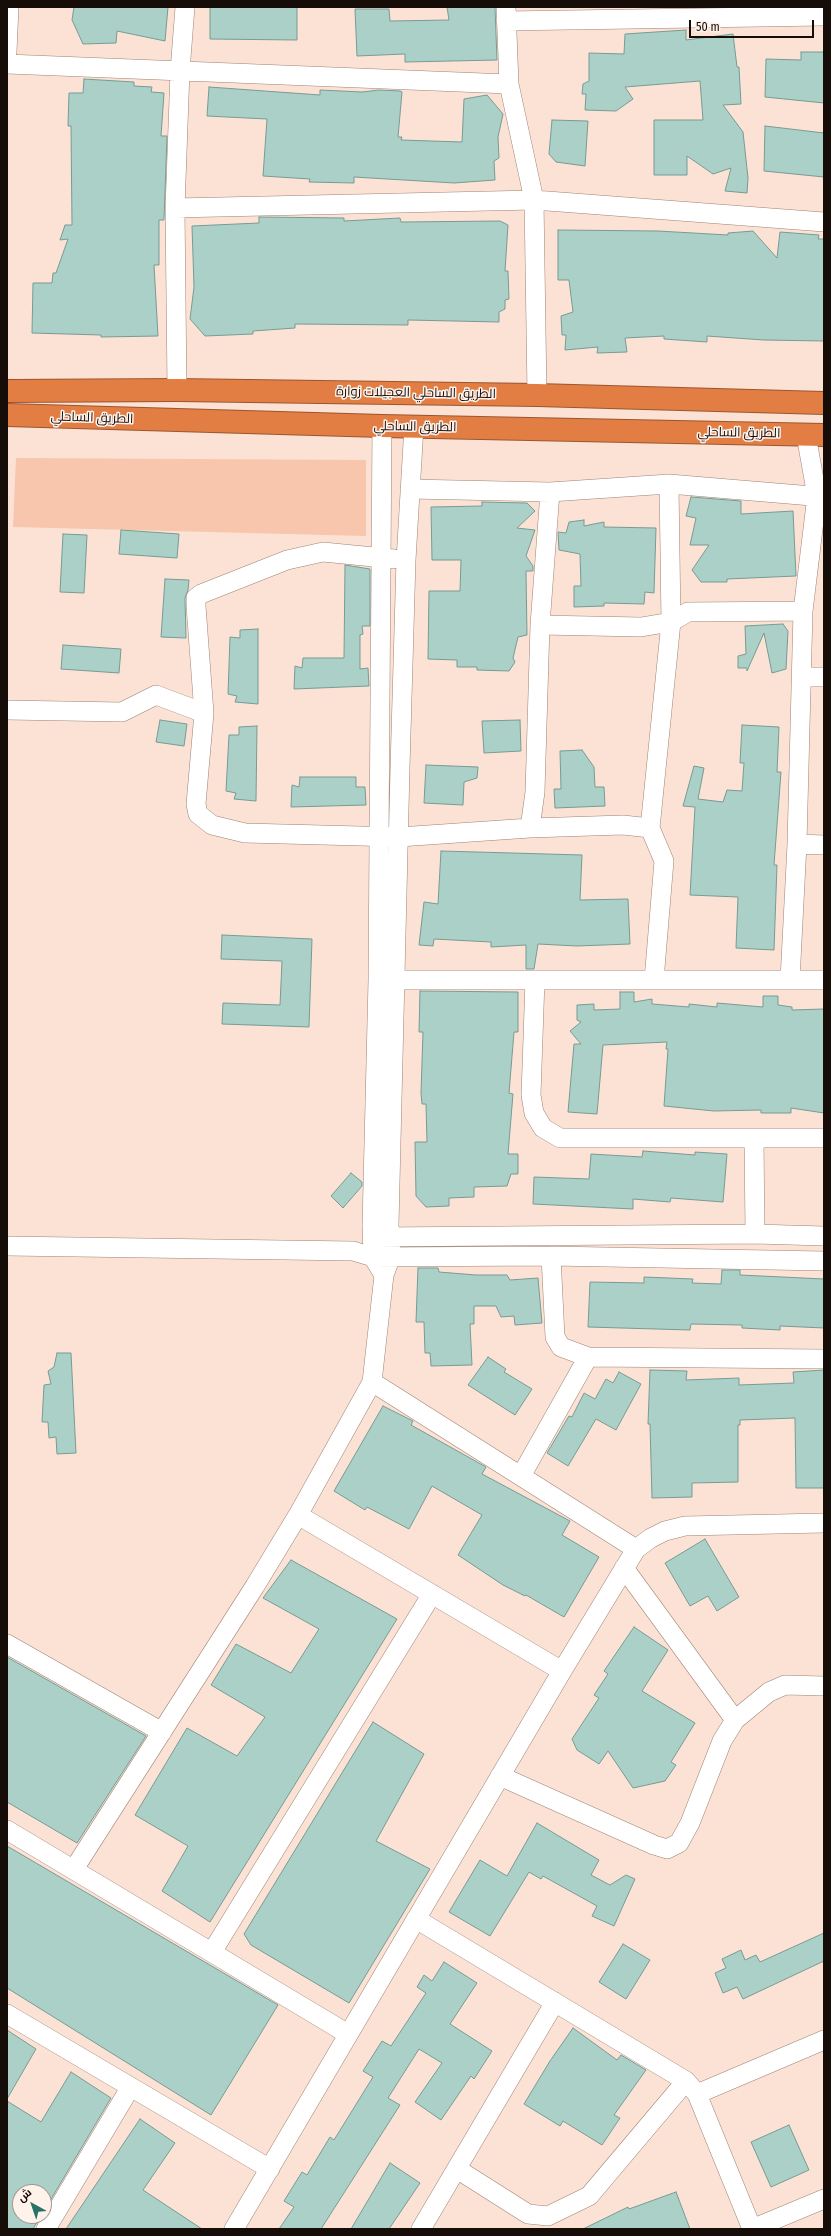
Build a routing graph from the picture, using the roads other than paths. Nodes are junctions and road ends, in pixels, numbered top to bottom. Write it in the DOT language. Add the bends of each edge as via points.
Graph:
graph roads {
  1 [pos="9,7"];
  2 [pos="185,7"];
  3 [pos="506,14"];
  4 [pos="824,16"];
  5 [pos="7,52"];
  6 [pos="7,64"];
  7 [pos="180,71"];
  8 [pos="509,84"];
  9 [pos="534,200"];
  10 [pos="175,208"];
  11 [pos="824,222"];
  12 [pos="177,390"];
  13 [pos="7,391"];
  14 [pos="537,395"];
  15 [pos="824,403"];
  16 [pos="7,415"];
  17 [pos="382,426"];
  18 [pos="414,426"];
  19 [pos="815,435"];
  20 [pos="669,484"];
  21 [pos="410,489"];
  22 [pos="550,492"];
  23 [pos="820,496"];
  24 [pos="381,558"];
  25 [pos="406,560"];
  26 [pos="803,611"];
  27 [pos="671,622"];
  28 [pos="540,625"];
  29 [pos="802,677"];
  30 [pos="824,677"];
  31 [pos="7,710"];
  32 [pos="204,713"];
  33 [pos="379,768"];
  34 [pos="400,768"];
  35 [pos="530,828"];
  36 [pos="650,828"];
  37 [pos="379,836"];
  38 [pos="399,837"];
  39 [pos="797,844"];
  40 [pos="824,845"];
  41 [pos="387,980"];
  42 [pos="534,980"];
  43 [pos="654,980"];
  44 [pos="790,980"];
  45 [pos="824,980"];
  46 [pos="754,1138"];
  47 [pos="824,1138"];
  48 [pos="755,1234"];
  49 [pos="824,1236"];
  50 [pos="381,1237"];
  51 [pos="7,1246"];
  52 [pos="353,1252"];
  53 [pos="382,1256"];
  54 [pos="551,1256"];
  55 [pos="824,1262"];
  56 [pos="588,1358"];
  57 [pos="824,1359"];
  58 [pos="372,1382"];
  59 [pos="521,1476"];
  60 [pos="298,1515"];
  61 [pos="824,1523"];
  62 [pos="636,1549"];
  63 [pos="624,1568"];
  64 [pos="432,1594"];
  65 [pos="7,1644"];
  66 [pos="562,1671"];
  67 [pos="824,1686"];
  68 [pos="734,1720"];
  69 [pos="162,1732"];
  70 [pos="500,1776"];
  71 [pos="7,1830"];
  72 [pos="74,1869"];
  73 [pos="416,1919"];
  74 [pos="212,1952"];
  75 [pos="555,2002"];
  76 [pos="7,2014"];
  77 [pos="348,2034"];
  78 [pos="824,2040"];
  79 [pos="130,2088"];
  80 [pos="692,2088"];
  81 [pos="270,2169"];
  82 [pos="456,2169"];
  83 [pos="824,2199"];
  84 [pos="46,2229"];
  85 [pos="234,2229"];
  86 [pos="421,2229"];
  1 -- 5 [label="street"];
  2 -- 7 [label="street"];
  3 -- 4 [label="street"];
  3 -- 8 [label="street"];
  6 -- 7 [label="street"];
  7 -- 8 [label="street"];
  7 -- 10 [label="street"];
  8 -- 9 [label="street"];
  9 -- 10 [label="street"];
  9 -- 11 [label="street"];
  9 -- 14 [label="street"];
  10 -- 12 [label="street"];
  12 -- 13 [label="highway, الطريق الساحلي العجيلات زوارة"];
  12 -- 14 [label="highway, الطريق الساحلي العجيلات زوارة"];
  14 -- 15 [label="highway, الطريق الساحلي العجيلات زوارة"];
  16 -- 17 [label="highway, الطريق الساحلي"];
  17 -- 18 [label="highway, الطريق الساحلي"];
  17 -- 24 [label="street"];
  18 -- 19 [label="highway, الطريق الساحلي"];
  18 -- 21 [label="street"];
  19 -- 23 [label="street"];
  20 -- 22 [label="street"];
  20 -- 23 [label="street"];
  20 -- 27 [label="street"];
  21 -- 22 [label="street"];
  21 -- 25 [label="street"];
  22 -- 28 [label="street"];
  23 -- 26 [label="street"];
  24 -- 25 [label="street"];
  24 -- 32 [label="street" via="323,552 287,560 196,598"];
  24 -- 33 [label="street"];
  25 -- 34 [label="street"];
  26 -- 27 [label="street" via="688,612"];
  26 -- 29 [label="street"];
  27 -- 28 [label="street" via="641,627"];
  27 -- 36 [label="street"];
  28 -- 35 [label="street" via="535,792"];
  29 -- 30 [label="street"];
  29 -- 39 [label="street"];
  31 -- 32 [label="street" via="122,712 156,695"];
  32 -- 37 [label="street" via="196,804 198,814 202,818 212,825 245,833"];
  33 -- 34 [label="street"];
  33 -- 37 [label="street"];
  34 -- 38 [label="street"];
  35 -- 36 [label="street" via="623,825"];
  35 -- 38 [label="street"];
  36 -- 43 [label="street" via="664,861"];
  37 -- 38 [label="street"];
  37 -- 41 [label="street"];
  38 -- 41 [label="street"];
  39 -- 40 [label="street"];
  39 -- 44 [label="street"];
  41 -- 42 [label="street"];
  41 -- 50 [label="street"];
  42 -- 43 [label="street"];
  42 -- 46 [label="street" via="531,1095 534,1112 544,1128 560,1138"];
  43 -- 44 [label="street"];
  44 -- 45 [label="street"];
  46 -- 47 [label="street"];
  46 -- 48 [label="street"];
  48 -- 49 [label="street"];
  48 -- 50 [label="street"];
  50 -- 52 [label="street"];
  50 -- 53 [label="street"];
  51 -- 52 [label="street"];
  52 -- 53 [label="street"];
  53 -- 54 [label="street"];
  53 -- 58 [label="street" via="384,1275"];
  54 -- 55 [label="street"];
  54 -- 56 [label="street" via="555,1337 561,1347"];
  56 -- 57 [label="street"];
  56 -- 59 [label="street"];
  58 -- 59 [label="street"];
  58 -- 60 [label="street"];
  59 -- 62 [label="street"];
  60 -- 64 [label="street"];
  60 -- 69 [label="street"];
  61 -- 62 [label="street" via="684,1526 658,1534"];
  62 -- 63 [label="street"];
  63 -- 66 [label="street"];
  63 -- 68 [label="street"];
  64 -- 66 [label="street"];
  64 -- 74 [label="street"];
  65 -- 69 [label="street"];
  66 -- 70 [label="street"];
  67 -- 68 [label="street" via="785,1685 769,1692"];
  68 -- 70 [label="street" via="720,1747 690,1823 679,1843 667,1849"];
  69 -- 72 [label="street"];
  70 -- 73 [label="street"];
  71 -- 72 [label="street"];
  72 -- 74 [label="street"];
  73 -- 75 [label="street"];
  73 -- 77 [label="street"];
  74 -- 77 [label="street"];
  75 -- 80 [label="street"];
  75 -- 82 [label="street"];
  76 -- 79 [label="street"];
  77 -- 81 [label="street"];
  78 -- 80 [label="street"];
  79 -- 81 [label="street"];
  79 -- 84 [label="street"];
  80 -- 82 [label="street" via="589,2196 548,2216 528,2214"];
  80 -- 83 [label="street" via="752,2229"];
  81 -- 85 [label="street"];
  82 -- 86 [label="street"];
}
